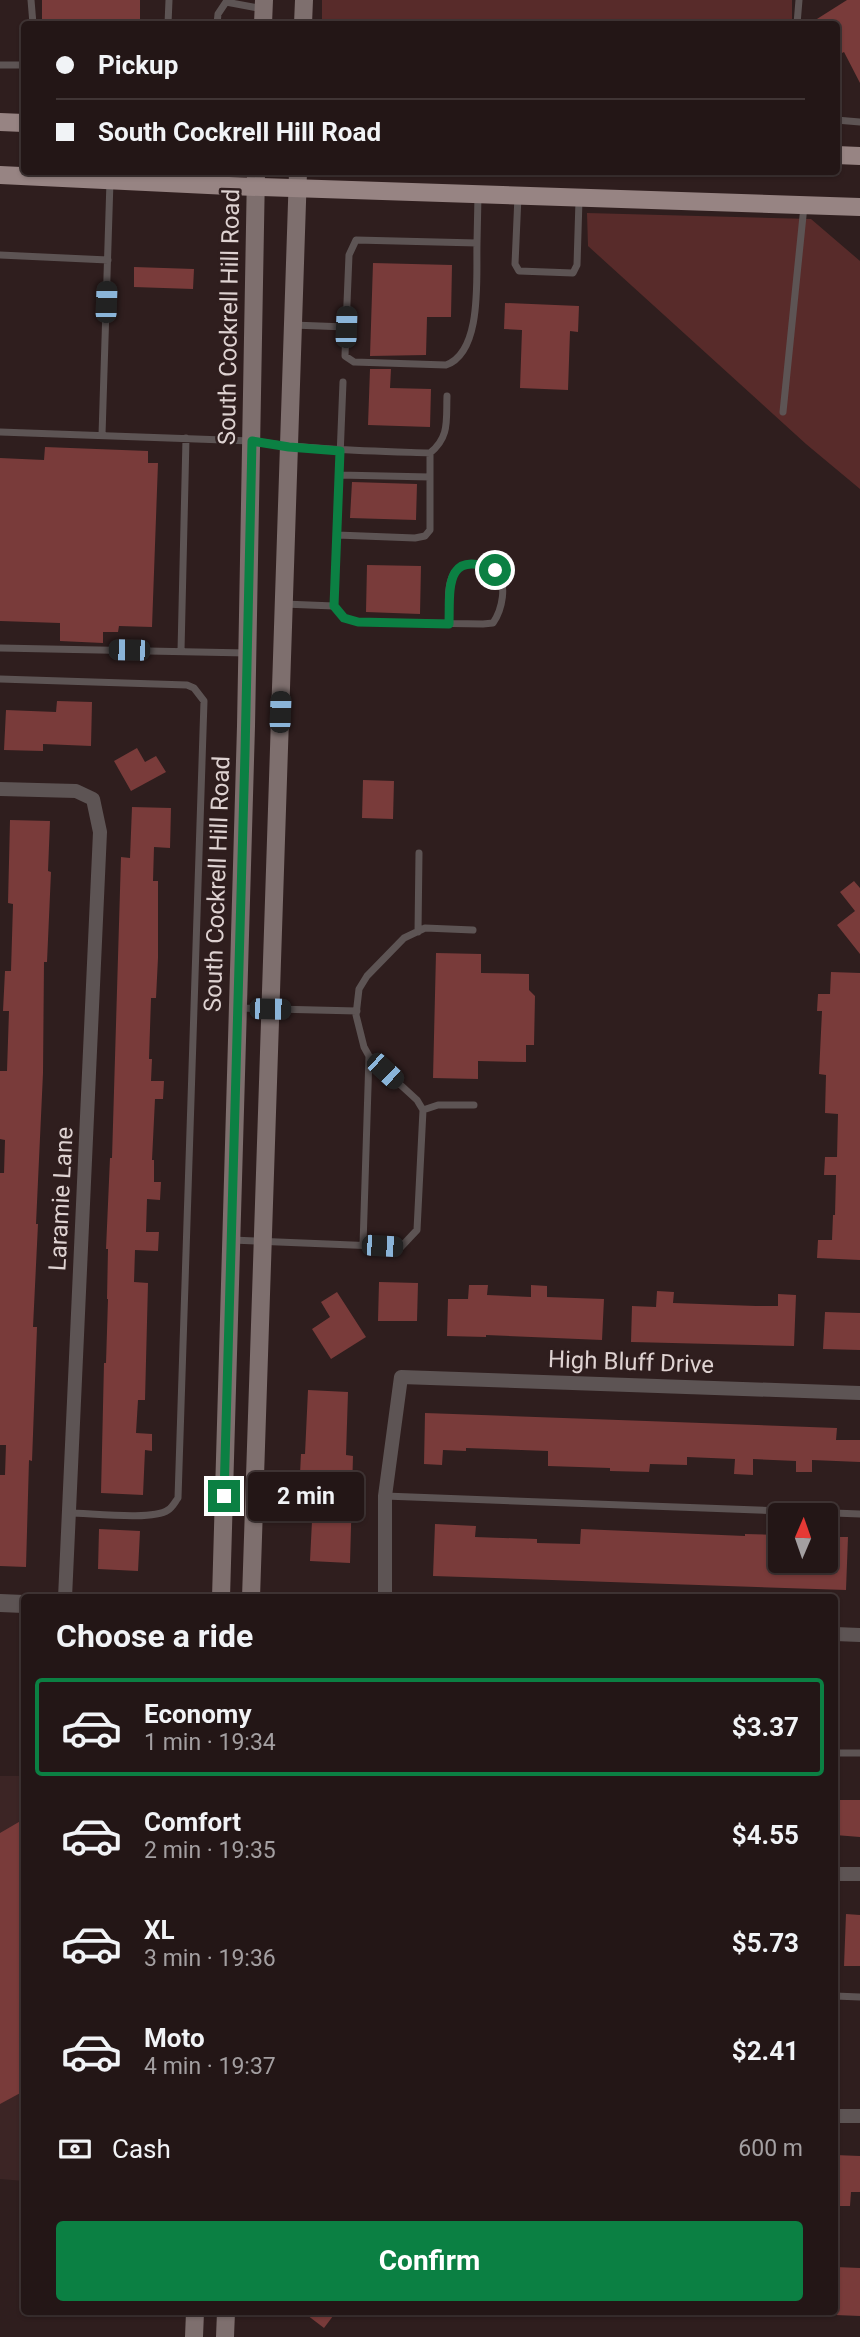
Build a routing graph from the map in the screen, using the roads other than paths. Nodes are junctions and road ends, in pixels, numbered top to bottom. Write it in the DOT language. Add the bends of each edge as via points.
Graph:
graph roads {
  1 [pos="30,0"];
  2 [pos="169,0"];
  3 [pos="304,0"];
  4 [pos="799,0"];
  5 [pos="225,1"];
  6 [pos="264,11"];
  7 [pos="33,21"];
  8 [pos="168,21"];
  9 [pos="217,21"];
  10 [pos="303,21"];
  11 [pos="797,21"];
  12 [pos="0,65"];
  13 [pos="21,65"];
  14 [pos="840,120"];
  15 [pos="0,122"];
  16 [pos="860,122"];
  17 [pos="21,123"];
  18 [pos="840,155"];
  19 [pos="860,156"];
  20 [pos="0,175"];
  21 [pos="255,179"];
  22 [pos="110,180"];
  23 [pos="298,180"];
  24 [pos="478,194"];
  25 [pos="518,195"];
  26 [pos="579,198"];
  27 [pos="804,205"];
  28 [pos="860,207"];
  29 [pos="477,243"];
  30 [pos="0,255"];
  31 [pos="107,260"];
  32 [pos="293,325"];
  33 [pos="346,327"];
  34 [pos="343,382"];
  35 [pos="447,396"];
  36 [pos="783,412"];
  37 [pos="0,432"];
  38 [pos="102,435"];
  39 [pos="186,438"];
  40 [pos="252,441"];
  41 [pos="289,447"];
  42 [pos="340,451"];
  43 [pos="430,453"];
  44 [pos="339,475"];
  45 [pos="430,477"];
  46 [pos="337,535"];
  47 [pos="283,604"];
  48 [pos="334,606"];
  49 [pos="449,624"];
  50 [pos="0,648"];
  51 [pos="180,651"];
  52 [pos="247,653"];
  53 [pos="0,679"];
  54 [pos="0,789"];
  55 [pos="419,853"];
  56 [pos="474,930"];
  57 [pos="418,932"];
  58 [pos="238,1008"];
  59 [pos="270,1009"];
  60 [pos="356,1011"];
  61 [pos="369,1056"];
  62 [pos="474,1105"];
  63 [pos="423,1110"];
  64 [pos="231,1240"];
  65 [pos="262,1241"];
  66 [pos="363,1245"];
  67 [pos="860,1393"];
  68 [pos="385,1496"];
  69 [pos="69,1513"];
  70 [pos="860,1514"];
  71 [pos="65,1594"];
  72 [pos="221,1594"];
  73 [pos="251,1594"];
  74 [pos="384,1594"];
  75 [pos="0,1603"];
  76 [pos="21,1604"];
  77 [pos="838,1634"];
  78 [pos="860,1635"];
  79 [pos="838,1752"];
  80 [pos="860,1753"];
  81 [pos="838,1874"];
  82 [pos="860,1874"];
  83 [pos="838,1996"];
  84 [pos="860,1997"];
  85 [pos="838,2116"];
  86 [pos="860,2116"];
  87 [pos="195,2315"];
  88 [pos="226,2315"];
  89 [pos="194,2337"];
  90 [pos="225,2337"];
  1 -- 7 [label="lane"];
  2 -- 8 [label="lane"];
  3 -- 10 [label="main road"];
  4 -- 11 [label="lane"];
  5 -- 6 [label="lane"];
  5 -- 9 [label="lane"];
  12 -- 13 [label="lane"];
  14 -- 16 [label="lane"];
  15 -- 17 [label="main road"];
  18 -- 19 [label="main road"];
  20 -- 22 [label="main road"];
  21 -- 22 [label="main road"];
  21 -- 23 [label="main road"];
  21 -- 40 [label="main road, South Cockrell Hill Road"];
  22 -- 31 [label="lane"];
  23 -- 24 [label="main road"];
  23 -- 32 [label="main road"];
  24 -- 25 [label="main road"];
  24 -- 29 [label="lane"];
  25 -- 26 [label="main road"];
  25 -- 26 [label="lane" via="515,264 519,271 573,274"];
  26 -- 27 [label="main road"];
  27 -- 28 [label="main road"];
  27 -- 36 [label="lane"];
  29 -- 33 [label="lane" via="356,240 349,256"];
  29 -- 33 [label="lane" via="472,329 463,355 446,365 349,360 345,356"];
  30 -- 31 [label="lane"];
  31 -- 38 [label="lane"];
  32 -- 33 [label="lane"];
  32 -- 41 [label="main road"];
  34 -- 42 [label="lane"];
  35 -- 43 [label="lane" via="445,435"];
  37 -- 38 [label="lane"];
  38 -- 39 [label="lane"];
  39 -- 40 [label="lane"];
  39 -- 51 [label="lane"];
  40 -- 41 [label="lane"];
  40 -- 52 [label="main road, South Cockrell Hill Road"];
  41 -- 42 [label="lane"];
  41 -- 47 [label="main road"];
  42 -- 43 [label="lane"];
  42 -- 44 [label="lane"];
  43 -- 45 [label="lane"];
  44 -- 45 [label="lane"];
  44 -- 46 [label="lane"];
  45 -- 46 [label="lane" via="430,530 425,536"];
  46 -- 48 [label="lane"];
  47 -- 48 [label="lane"];
  47 -- 59 [label="main road"];
  48 -- 49 [label="lane" via="344,618 358,622"];
  49 -- 49 [label="lane" via="493,622 502,604 502,579 495,570 462,565 454,571"];
  50 -- 51 [label="lane"];
  51 -- 52 [label="lane"];
  52 -- 58 [label="main road, South Cockrell Hill Road"];
  53 -- 69 [label="lane" via="187,685 204,701 178,1498 161,1514"];
  54 -- 69 [label="street, Laramie Lane" via="76,791 93,799 100,832"];
  55 -- 57 [label="lane"];
  56 -- 57 [label="lane" via="425,928"];
  57 -- 60 [label="lane" via="404,938 367,976 359,989"];
  58 -- 59 [label="lane"];
  58 -- 64 [label="main road, South Cockrell Hill Road"];
  59 -- 60 [label="lane"];
  59 -- 65 [label="main road"];
  60 -- 61 [label="lane"];
  61 -- 63 [label="lane"];
  61 -- 66 [label="lane"];
  62 -- 63 [label="lane" via="438,1105"];
  63 -- 66 [label="lane" via="417,1230 401,1247"];
  64 -- 65 [label="lane"];
  64 -- 72 [label="main road, South Cockrell Hill Road"];
  65 -- 66 [label="lane"];
  65 -- 73 [label="main road"];
  67 -- 68 [label="street, High Bluff Drive" via="401,1377"];
  68 -- 70 [label="lane"];
  68 -- 74 [label="street"];
  69 -- 71 [label="street, Laramie Lane"];
  75 -- 76 [label="street"];
  77 -- 78 [label="street"];
  79 -- 80 [label="lane"];
  81 -- 82 [label="street"];
  83 -- 84 [label="lane"];
  85 -- 86 [label="street"];
  87 -- 89 [label="main road"];
  88 -- 90 [label="main road"];
}
